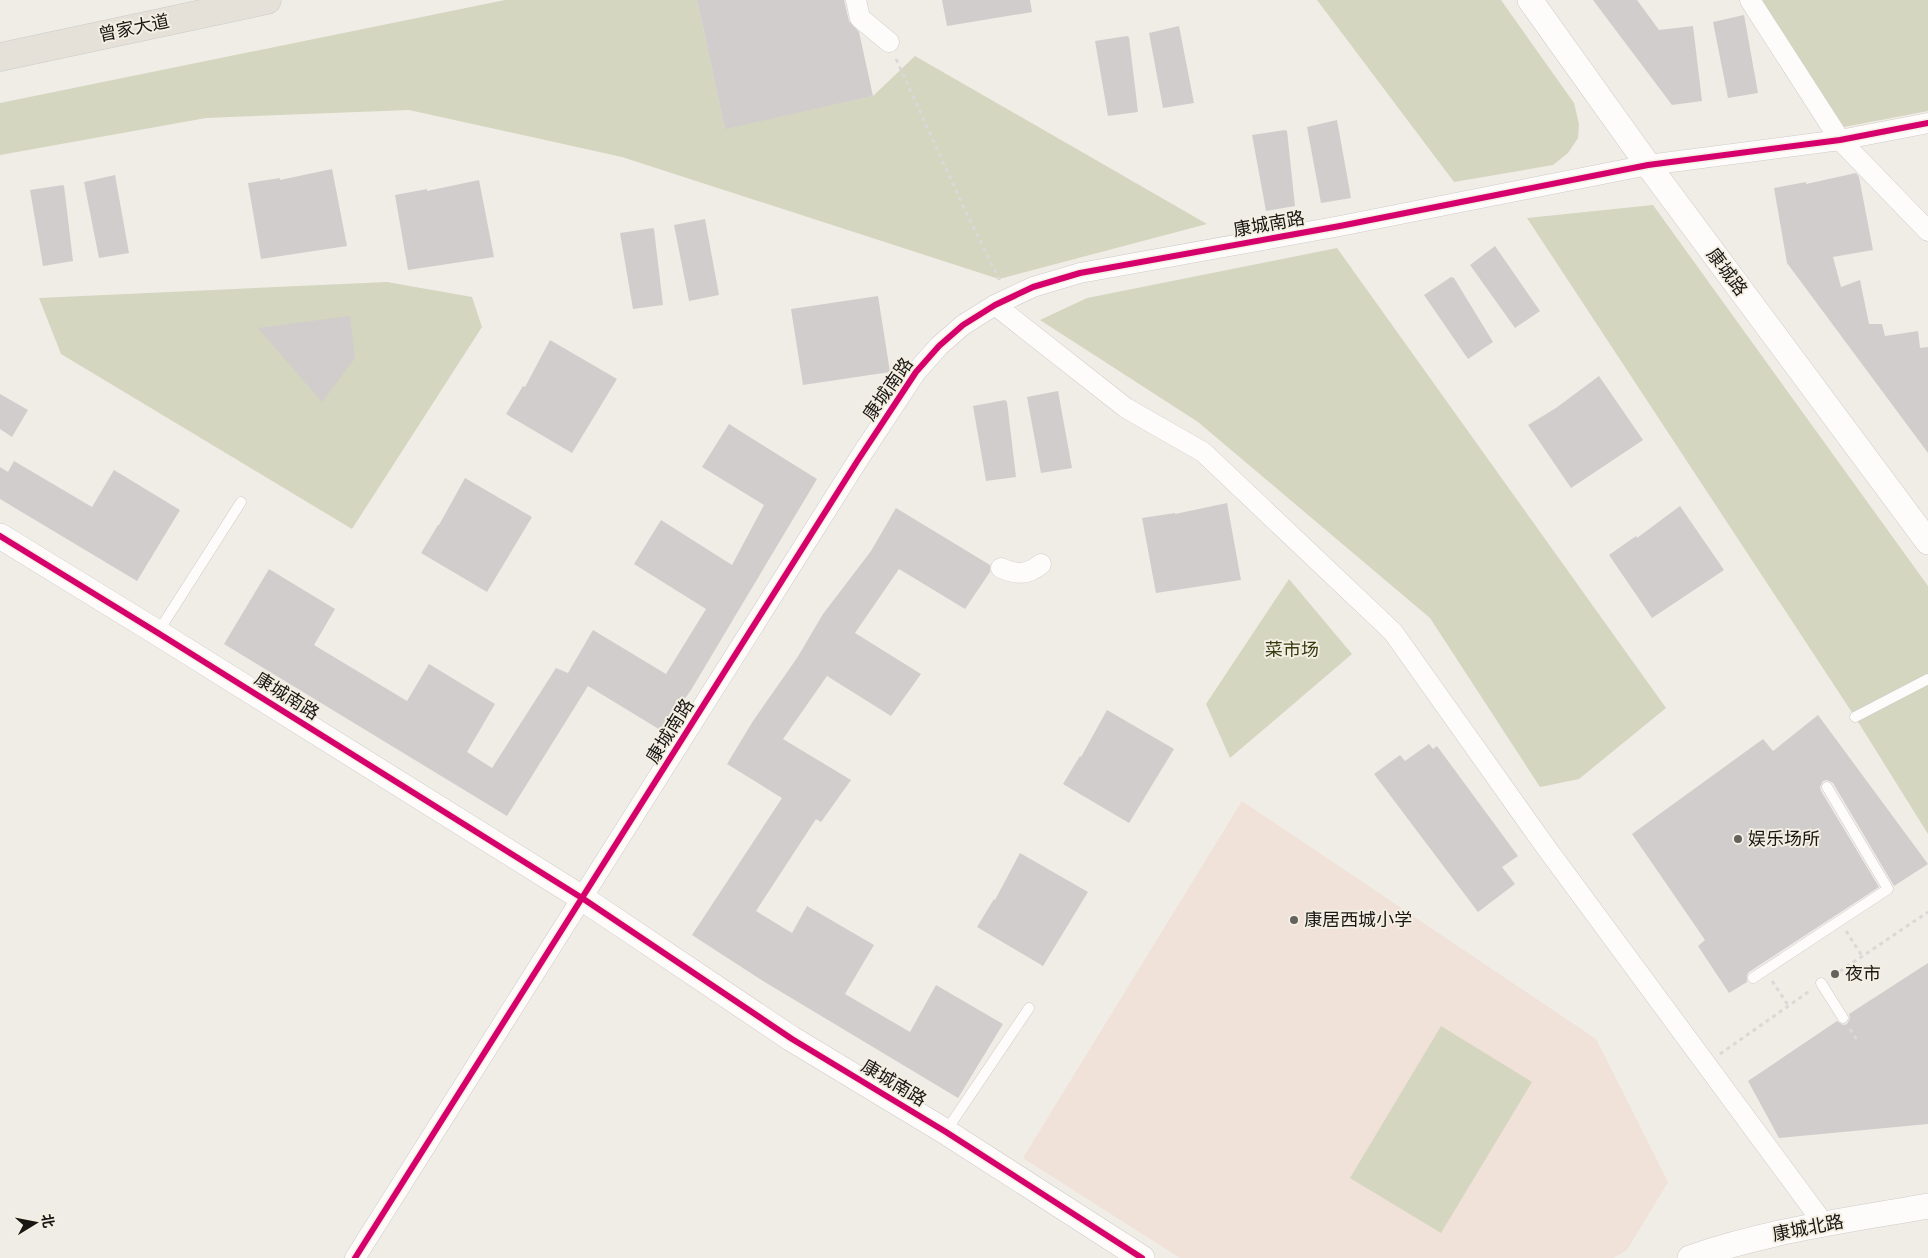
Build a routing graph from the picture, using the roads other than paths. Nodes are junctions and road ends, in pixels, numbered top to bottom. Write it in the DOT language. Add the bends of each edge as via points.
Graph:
graph roads {
  1 [pos="267,0"];
  2 [pos="856,0"];
  3 [pos="1530,0"];
  4 [pos="1750,0"];
  5 [pos="889,42"];
  6 [pos="0,57"];
  7 [pos="1928,123"];
  8 [pos="1840,140"];
  9 [pos="1648,166"];
  10 [pos="1928,231"];
  11 [pos="995,305"];
  12 [pos="241,502"];
  13 [pos="0,536"];
  14 [pos="1928,542"];
  15 [pos="1041,564"];
  16 [pos="1001,568"];
  17 [pos="158,633"];
  18 [pos="1928,680"];
  19 [pos="1855,717"];
  20 [pos="1827,787"];
  21 [pos="582,898"];
  22 [pos="1752,978"];
  23 [pos="1821,983"];
  24 [pos="1029,1008"];
  25 [pos="1843,1018"];
  26 [pos="946,1132"];
  27 [pos="1928,1206"];
  28 [pos="1824,1224"];
  29 [pos="355,1258"];
  30 [pos="1142,1258"];
  31 [pos="1690,1258"];
  1 -- 6 [label="highway, 曾家大道"];
  2 -- 5 [label="street" via="860,18"];
  3 -- 9 [label="street, 康城路"];
  4 -- 8 [label="street"];
  7 -- 8 [label="street, 康城南路"];
  8 -- 9 [label="street, 康城南路"];
  8 -- 10 [label="street"];
  9 -- 11 [label="street, 康城南路" via="1080,273 1033,287"];
  9 -- 14 [label="street, 康城路"];
  11 -- 21 [label="street, 康城南路" via="963,325 916,372"];
  11 -- 28 [label="street" via="1126,408 1203,452 1393,632 1545,846"];
  12 -- 17 [label="lane"];
  13 -- 17 [label="street, 康城南路"];
  15 -- 16 [label="street" via="1021,574"];
  17 -- 21 [label="street, 康城南路"];
  18 -- 19 [label="lane"];
  20 -- 22 [label="lane" via="1888,889"];
  21 -- 26 [label="street, 康城南路" via="792,1039"];
  21 -- 29 [label="street"];
  23 -- 25 [label="lane"];
  24 -- 26 [label="lane"];
  26 -- 30 [label="street, 康城南路"];
  27 -- 28 [label="street, 康城北路"];
  28 -- 31 [label="street, 康城北路" via="1718,1248"];
}
